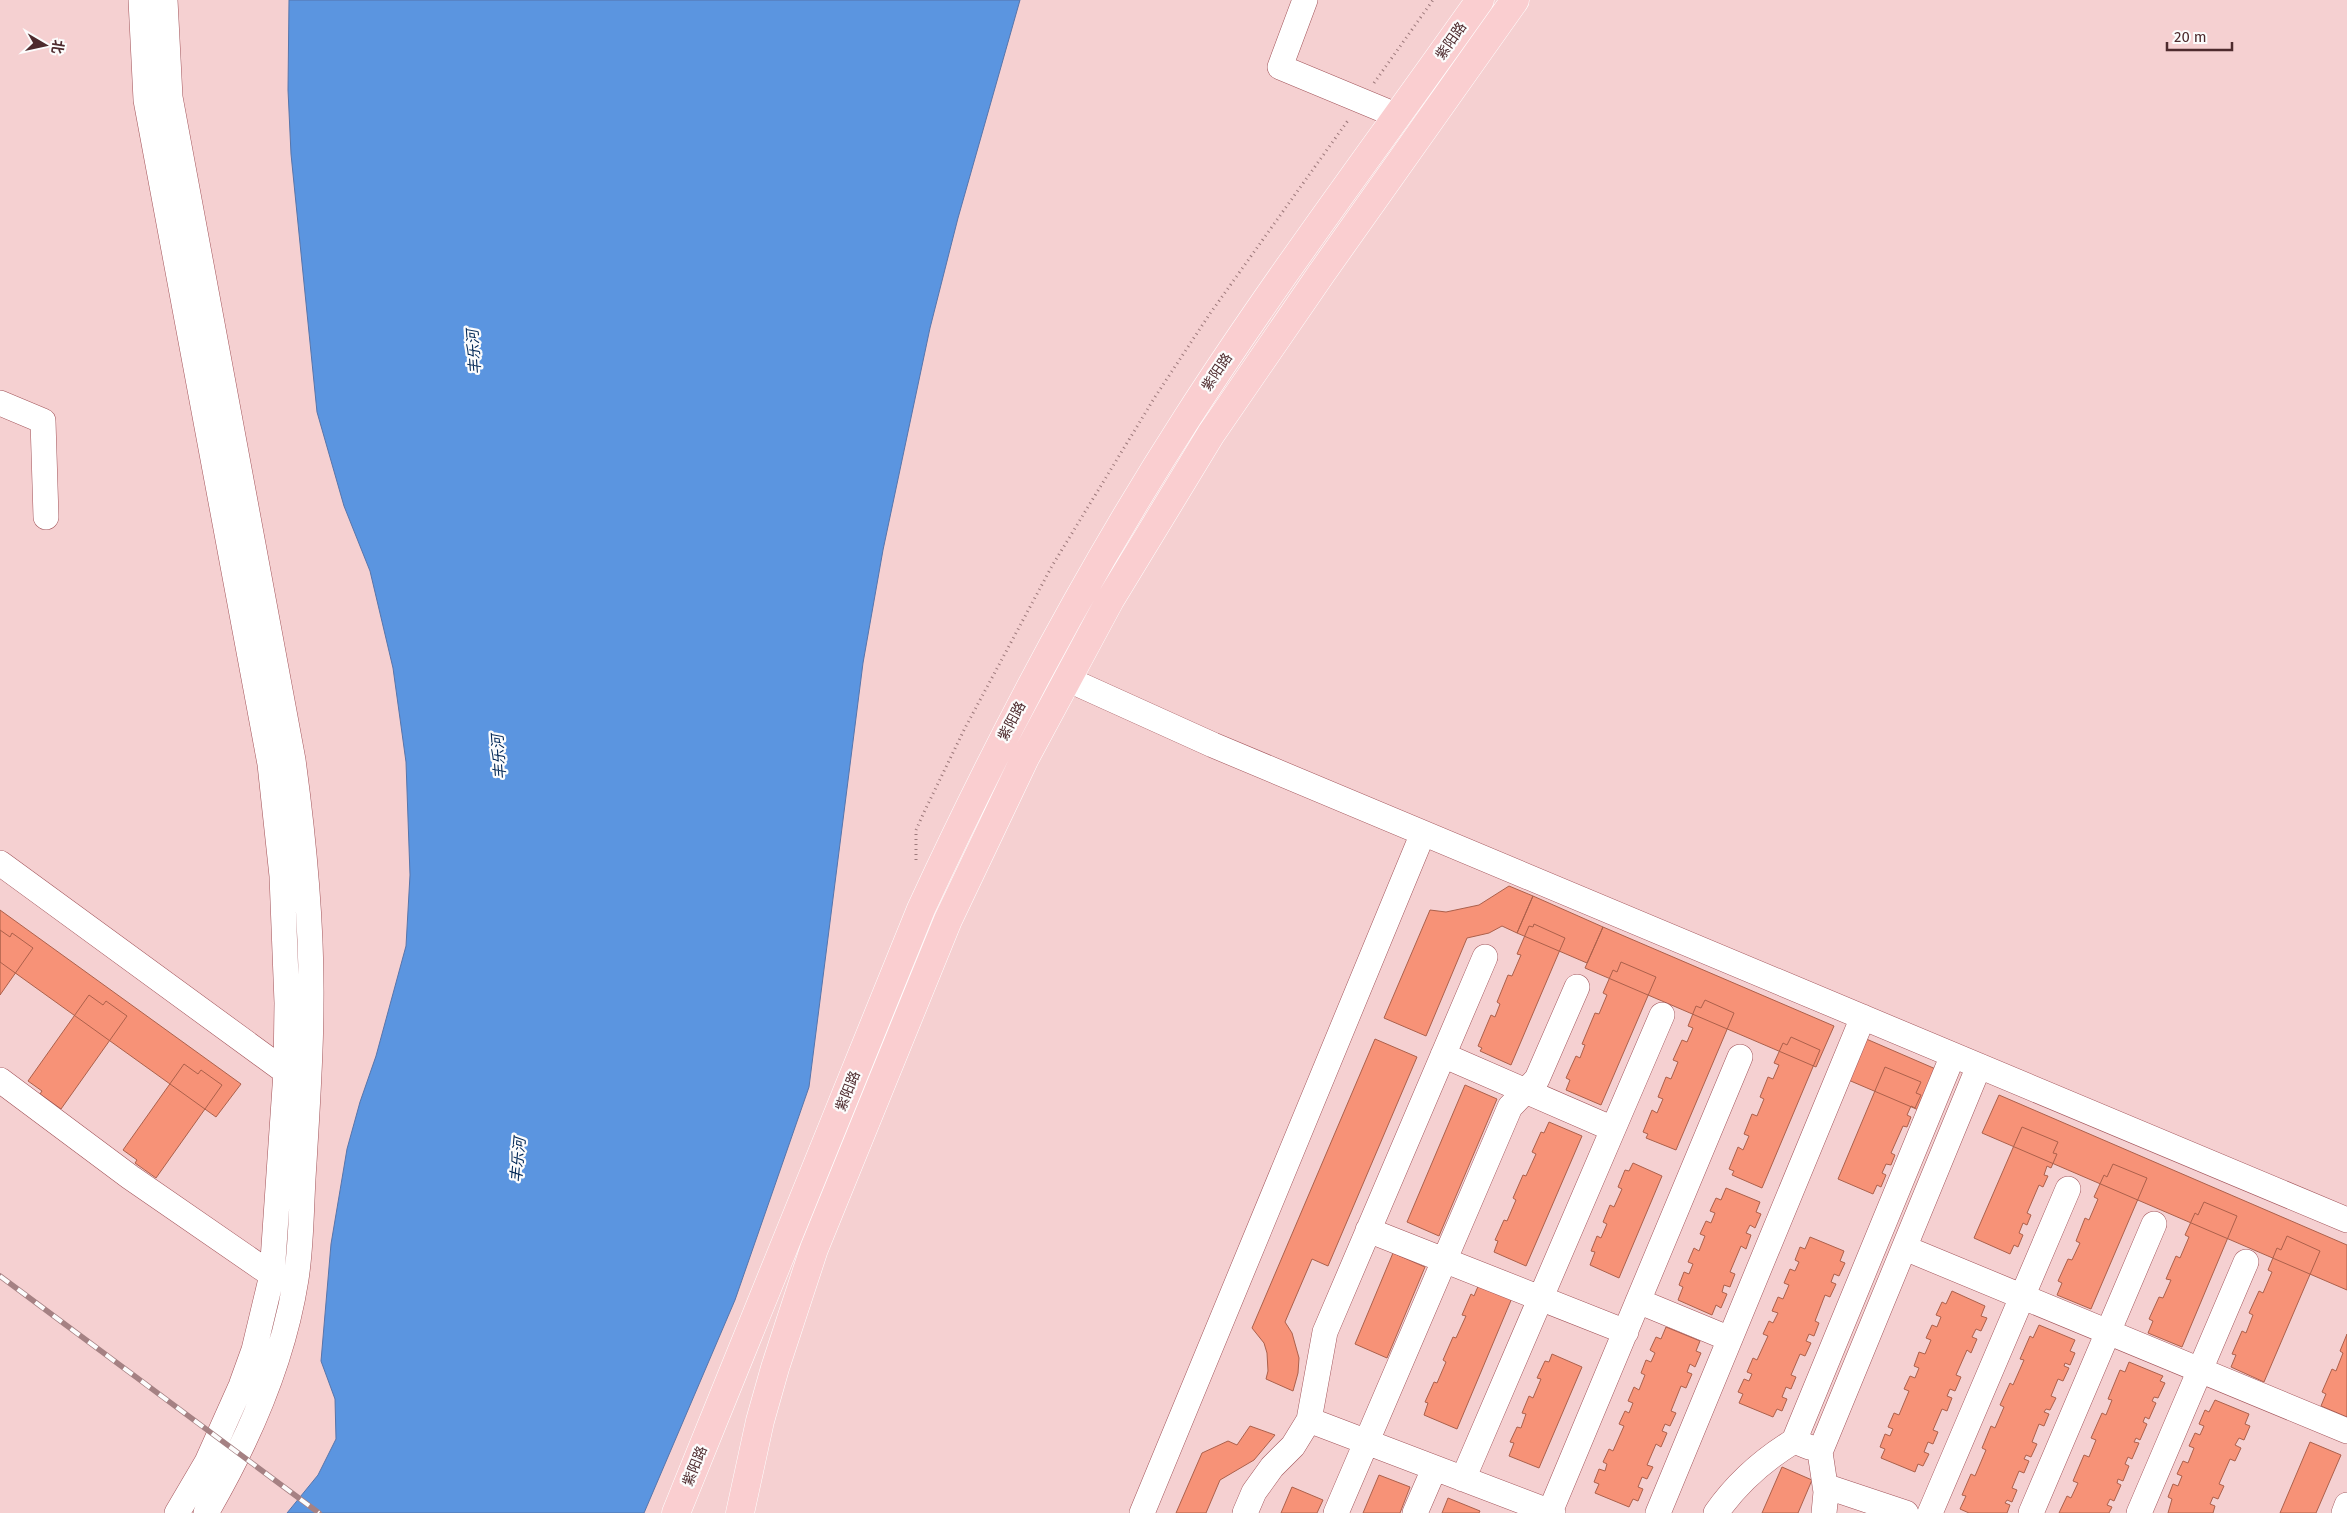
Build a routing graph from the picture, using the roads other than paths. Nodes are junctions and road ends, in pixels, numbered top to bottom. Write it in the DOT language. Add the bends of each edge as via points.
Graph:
graph roads {
  1 [pos="141,0"];
  2 [pos="165,0"];
  3 [pos="1305,0"];
  4 [pos="1480,0"];
  5 [pos="1515,0"];
  6 [pos="1398,116"];
  7 [pos="0,403"];
  8 [pos="46,517"];
  9 [pos="1067,679"];
  10 [pos="1423,833"];
  11 [pos="0,863"];
  12 [pos="1485,957"];
  13 [pos="1578,987"];
  14 [pos="1662,1015"];
  15 [pos="1863,1018"];
  16 [pos="1443,1055"];
  17 [pos="1953,1055"];
  18 [pos="1740,1057"];
  19 [pos="1979,1066"];
  20 [pos="286,1072"];
  21 [pos="0,1080"];
  22 [pos="1526,1091"];
  23 [pos="1613,1128"];
  24 [pos="2068,1189"];
  25 [pos="2347,1220"];
  26 [pos="2154,1224"];
  27 [pos="1368,1230"];
  28 [pos="1904,1248"];
  29 [pos="1445,1260"];
  30 [pos="2246,1262"];
  31 [pos="272,1275"];
  32 [pos="2022,1296"];
  33 [pos="1540,1298"];
  34 [pos="1638,1301"];
  35 [pos="1626,1332"];
  36 [pos="2108,1332"];
  37 [pos="1730,1339"];
  38 [pos="2200,1370"];
  39 [pos="1309,1420"];
  40 [pos="2347,1431"];
  41 [pos="1794,1441"];
  42 [pos="1366,1443"];
  43 [pos="1820,1452"];
  44 [pos="1434,1469"];
  45 [pos="1463,1479"];
  46 [pos="1825,1486"];
  47 [pos="1502,1504"];
  48 [pos="2347,1505"];
  49 [pos="177,1513"];
  50 [pos="206,1513"];
  51 [pos="676,1513"];
  52 [pos="740,1513"];
  53 [pos="1142,1513"];
  54 [pos="1245,1513"];
  55 [pos="1336,1513"];
  56 [pos="1415,1513"];
  57 [pos="1551,1513"];
  58 [pos="1658,1513"];
  59 [pos="1716,1513"];
  60 [pos="1824,1513"];
  61 [pos="1906,1513"];
  62 [pos="1930,1513"];
  63 [pos="2031,1513"];
  64 [pos="2139,1513"];
  65 [pos="2344,1513"];
  1 -- 20 [label="street" via="146,100 270,764 286,933"];
  2 -- 50 [label="street" via="170,96 293,760 301,817 310,941 310,1073 296,1278 277,1357 264,1395 245,1440"];
  3 -- 6 [label="street" via="1280,67"];
  4 -- 6 [label="main road, 紫阳路"];
  5 -- 9 [label="main road, 紫阳路" via="1211,434 1110,600"];
  6 -- 51 [label="main road, 紫阳路" via="1187,418 1090,577 1004,737 922,909"];
  7 -- 8 [label="street" via="43,421"];
  9 -- 10 [label="street" via="1213,745"];
  9 -- 52 [label="main road, 紫阳路" via="948,920 824,1224 775,1368"];
  10 -- 15 [label="street"];
  10 -- 53 [label="street"];
  11 -- 20 [label="street"];
  12 -- 16 [label="street"];
  13 -- 22 [label="street" via="1537,1079"];
  14 -- 23 [label="street"];
  15 -- 17 [label="street"];
  15 -- 37 [label="street"];
  16 -- 22 [label="street"];
  16 -- 27 [label="street"];
  17 -- 19 [label="street"];
  17 -- 41 [label="street"];
  18 -- 34 [label="street"];
  19 -- 25 [label="street"];
  19 -- 28 [label="street"];
  20 -- 31 [label="street"];
  21 -- 31 [label="street" via="130,1177"];
  22 -- 23 [label="street"];
  22 -- 29 [label="street" via="1510,1107"];
  23 -- 33 [label="street"];
  24 -- 32 [label="street"];
  26 -- 36 [label="street"];
  27 -- 29 [label="street"];
  27 -- 39 [label="street" via="1325,1332"];
  28 -- 32 [label="street"];
  28 -- 43 [label="street"];
  29 -- 33 [label="street"];
  29 -- 42 [label="street"];
  30 -- 38 [label="street"];
  31 -- 49 [label="street" via="241,1386 208,1462"];
  32 -- 36 [label="street"];
  32 -- 62 [label="street"];
  33 -- 35 [label="street"];
  33 -- 45 [label="street"];
  34 -- 35 [label="street"];
  34 -- 37 [label="street"];
  35 -- 57 [label="street"];
  36 -- 38 [label="street"];
  36 -- 63 [label="street"];
  37 -- 58 [label="street"];
  38 -- 40 [label="street"];
  38 -- 64 [label="street"];
  39 -- 42 [label="street"];
  39 -- 54 [label="street" via="1293,1446 1254,1492"];
  41 -- 43 [label="street"];
  41 -- 59 [label="street" via="1744,1479"];
  42 -- 44 [label="street"];
  42 -- 55 [label="street"];
  43 -- 46 [label="street"];
  44 -- 45 [label="street"];
  44 -- 56 [label="street"];
  45 -- 47 [label="street"];
  46 -- 60 [label="street"];
  46 -- 61 [label="street"];
  47 -- 57 [label="street"];
  48 -- 65 [label="street"];
}
